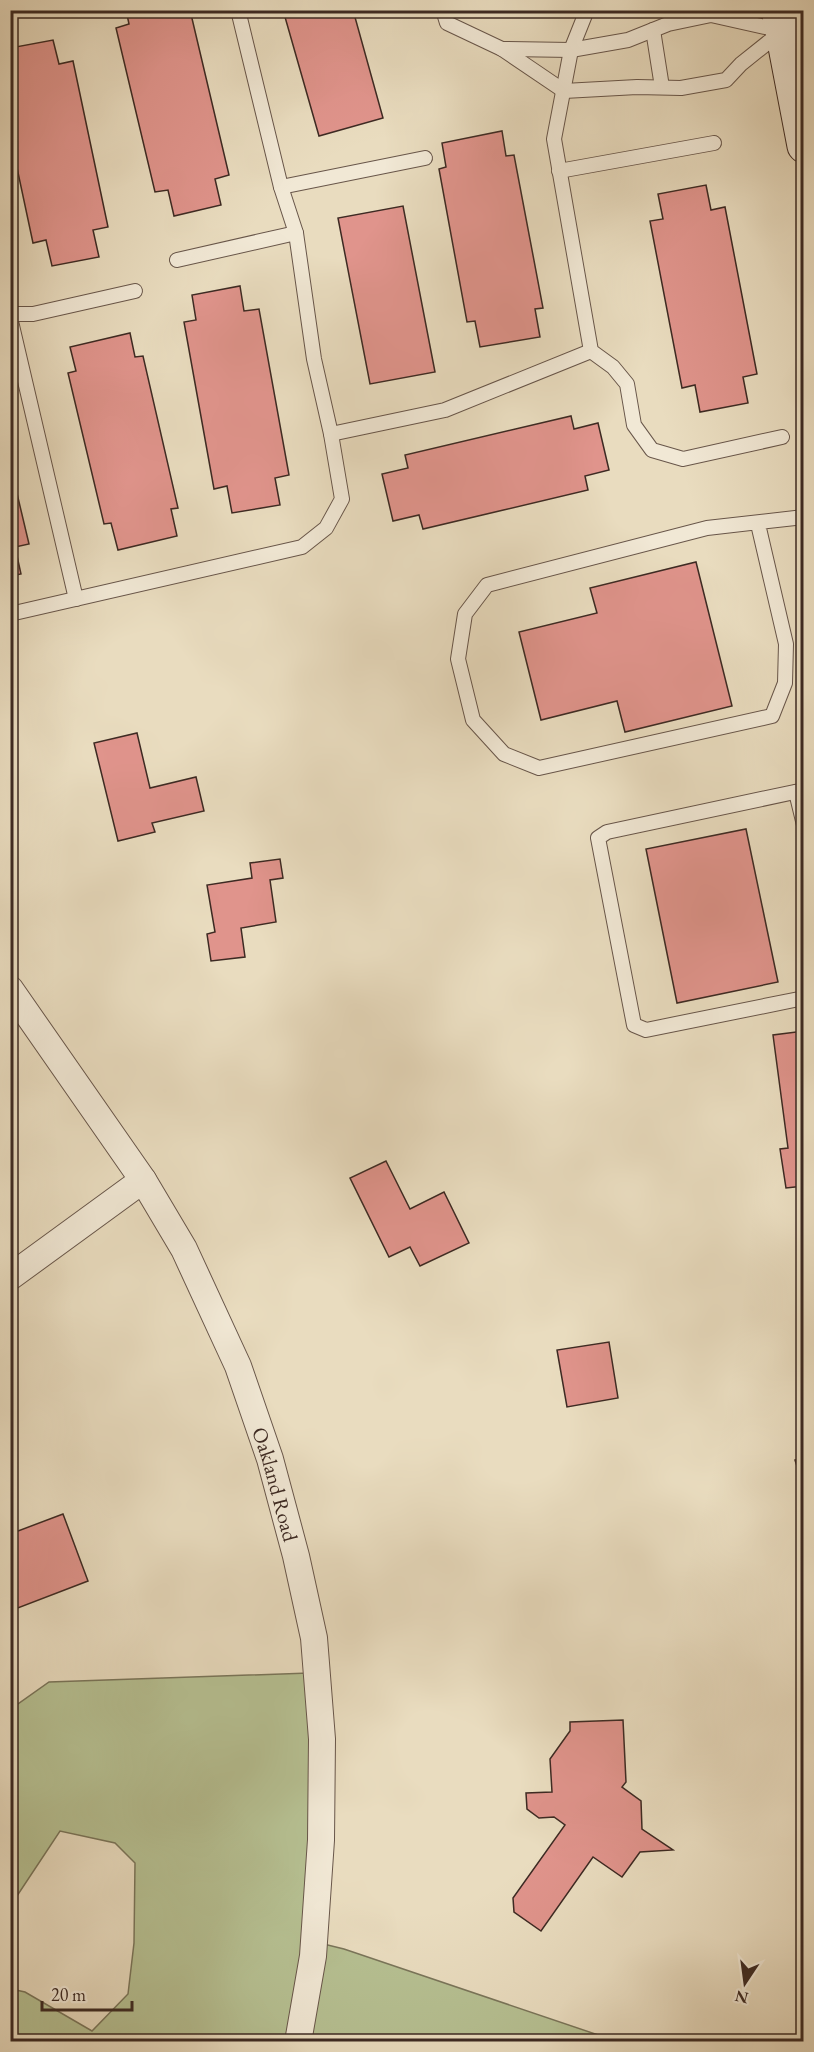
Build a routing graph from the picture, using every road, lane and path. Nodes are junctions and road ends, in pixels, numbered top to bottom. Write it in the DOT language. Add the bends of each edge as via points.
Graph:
graph roads {
  1 [pos="238,10"];
  2 [pos="443,10"];
  3 [pos="587,10"];
  4 [pos="788,23"];
  5 [pos="653,30"];
  6 [pos="502,49"];
  7 [pos="572,50"];
  8 [pos="662,87"];
  9 [pos="564,91"];
  10 [pos="714,143"];
  11 [pos="804,146"];
  12 [pos="425,158"];
  13 [pos="559,171"];
  14 [pos="281,187"];
  15 [pos="296,232"];
  16 [pos="177,260"];
  17 [pos="135,291"];
  18 [pos="10,315"];
  19 [pos="591,351"];
  20 [pos="331,434"];
  21 [pos="782,437"];
  22 [pos="804,517"];
  23 [pos="758,524"];
  24 [pos="76,599"];
  25 [pos="10,614"];
  26 [pos="800,791"];
  27 [pos="804,825"];
  28 [pos="10,989"];
  29 [pos="804,998"];
  30 [pos="143,1180"];
  31 [pos="10,1277"];
  32 [pos="298,2042"];
  1 -- 14 [label="lane"];
  2 -- 6 [label="lane" via="447,23"];
  3 -- 7 [label="lane"];
  4 -- 5 [label="lane" via="711,15"];
  4 -- 8 [label="lane" via="726,80 681,88"];
  4 -- 11 [label="main road"];
  5 -- 7 [label="lane" via="628,40"];
  5 -- 8 [label="lane"];
  6 -- 7 [label="lane"];
  6 -- 9 [label="lane"];
  7 -- 9 [label="lane"];
  8 -- 9 [label="lane"];
  9 -- 13 [label="lane" via="554,139"];
  10 -- 13 [label="lane"];
  12 -- 14 [label="lane"];
  13 -- 19 [label="lane"];
  14 -- 15 [label="lane"];
  15 -- 16 [label="lane"];
  15 -- 20 [label="lane" via="314,359"];
  17 -- 18 [label="lane" via="33,314"];
  18 -- 24 [label="lane"];
  19 -- 20 [label="lane" via="445,410"];
  19 -- 21 [label="lane" via="613,367 627,384 634,425 652,450 683,459"];
  20 -- 24 [label="lane" via="342,499 326,528 302,547"];
  22 -- 23 [label="lane"];
  23 -- 23 [label="lane" via="707,528 487,585 465,614 458,658 473,720 504,754 539,768 772,716 785,683 786,644"];
  24 -- 25 [label="lane"];
  26 -- 27 [label="lane"];
  26 -- 29 [label="lane" via="607,832 598,838 634,1025 646,1030"];
  28 -- 30 [label="street, Oakland Road"];
  30 -- 31 [label="street"];
  30 -- 32 [label="street, Oakland Road" via="184,1249 238,1366 270,1459 314,1638 322,1739 321,1840 313,1956"];
}
